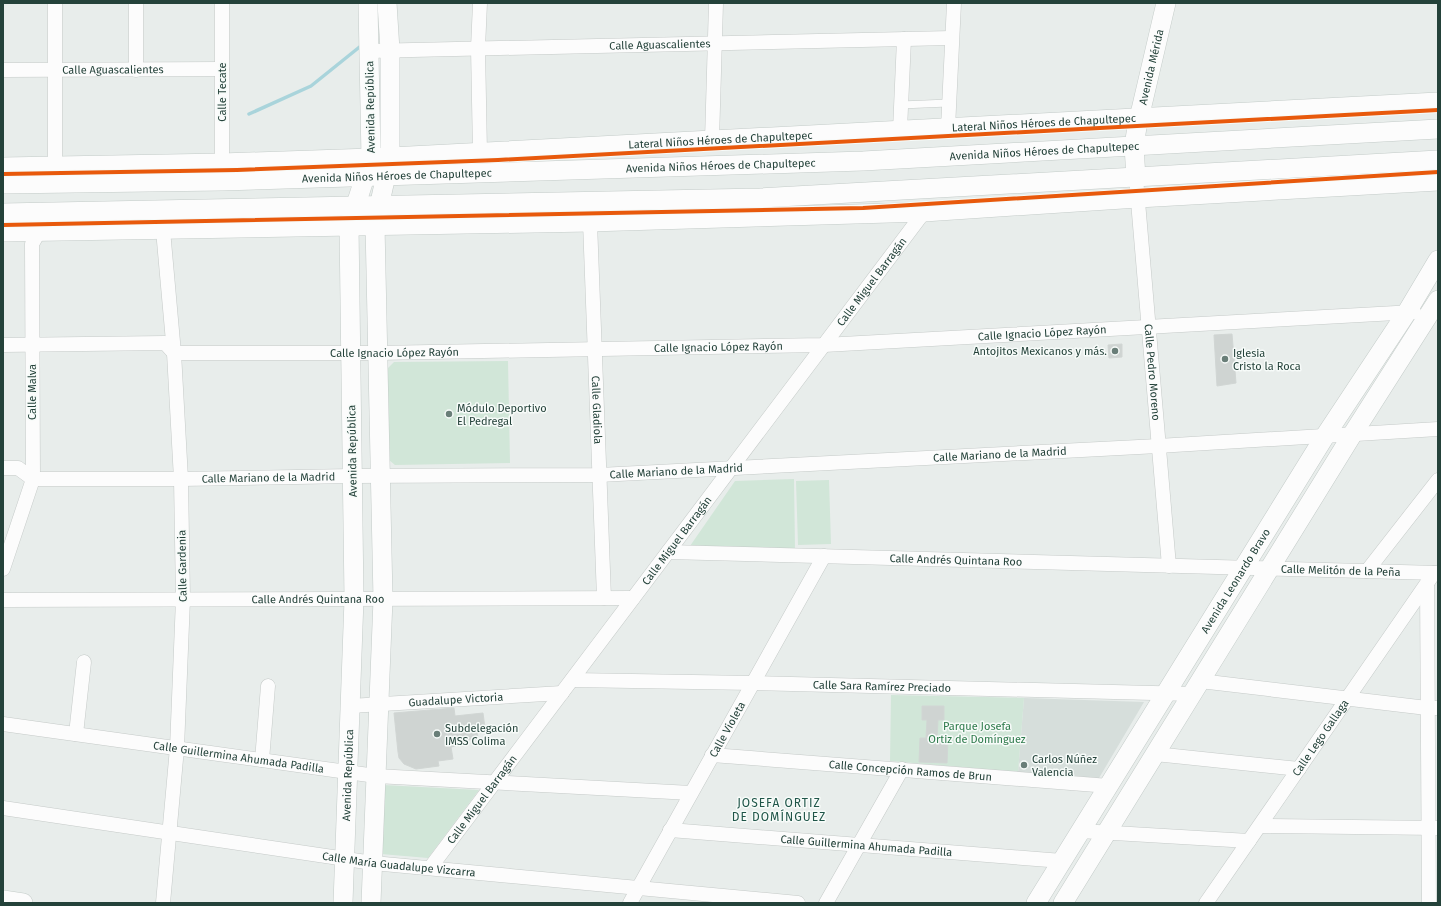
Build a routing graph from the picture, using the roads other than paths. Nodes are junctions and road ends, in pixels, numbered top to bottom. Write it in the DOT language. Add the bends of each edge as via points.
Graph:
graph roads {
  1 [pos="55,3"];
  2 [pos="136,3"];
  3 [pos="222,3"];
  4 [pos="368,3"];
  5 [pos="387,3"];
  6 [pos="480,3"];
  7 [pos="716,3"];
  8 [pos="954,3"];
  9 [pos="1166,3"];
  10 [pos="951,38"];
  11 [pos="904,39"];
  12 [pos="715,43"];
  13 [pos="478,48"];
  14 [pos="390,50"];
  15 [pos="369,51"];
  16 [pos="222,69"];
  17 [pos="3,70"];
  18 [pos="55,70"];
  19 [pos="136,70"];
  20 [pos="1438,102"];
  21 [pos="948,103"];
  22 [pos="901,105"];
  23 [pos="1139,118"];
  24 [pos="948,128"];
  25 [pos="1438,129"];
  26 [pos="900,130"];
  27 [pos="712,140"];
  28 [pos="1134,146"];
  29 [pos="480,153"];
  30 [pos="983,154"];
  31 [pos="390,157"];
  32 [pos="371,158"];
  33 [pos="1438,160"];
  34 [pos="55,166"];
  35 [pos="3,167"];
  36 [pos="222,172"];
  37 [pos="527,172"];
  38 [pos="365,176"];
  39 [pos="386,176"];
  40 [pos="1136,178"];
  41 [pos="1438,181"];
  42 [pos="3,184"];
  43 [pos="1138,198"];
  44 [pos="379,206"];
  45 [pos="355,207"];
  46 [pos="40,212"];
  47 [pos="924,212"];
  48 [pos="3,213"];
  49 [pos="590,222"];
  50 [pos="375,225"];
  51 [pos="349,226"];
  52 [pos="163,230"];
  53 [pos="3,232"];
  54 [pos="39,232"];
  55 [pos="1438,260"];
  56 [pos="1436,307"];
  57 [pos="1407,312"];
  58 [pos="1148,327"];
  59 [pos="3,345"];
  60 [pos="32,345"];
  61 [pos="824,345"];
  62 [pos="595,350"];
  63 [pos="174,353"];
  64 [pos="378,353"];
  65 [pos="351,354"];
  66 [pos="1438,430"];
  67 [pos="1352,435"];
  68 [pos="1325,436"];
  69 [pos="1158,446"];
  70 [pos="3,468"];
  71 [pos="731,468"];
  72 [pos="599,475"];
  73 [pos="352,476"];
  74 [pos="380,477"];
  75 [pos="33,479"];
  76 [pos="181,479"];
  77 [pos="1438,480"];
  78 [pos="668,552"];
  79 [pos="824,556"];
  80 [pos="1168,566"];
  81 [pos="1244,568"];
  82 [pos="3,569"];
  83 [pos="1269,569"];
  84 [pos="1367,571"];
  85 [pos="1433,577"];
  86 [pos="604,598"];
  87 [pos="633,598"];
  88 [pos="183,599"];
  89 [pos="354,599"];
  90 [pos="383,599"];
  91 [pos="3,600"];
  92 [pos="84,662"];
  93 [pos="572,680"];
  94 [pos="753,683"];
  95 [pos="268,686"];
  96 [pos="1196,688"];
  97 [pos="562,693"];
  98 [pos="1166,694"];
  99 [pos="1348,699"];
  100 [pos="379,704"];
  101 [pos="350,706"];
  102 [pos="1433,708"];
  103 [pos="3,724"];
  104 [pos="76,734"];
  105 [pos="177,748"];
  106 [pos="1155,754"];
  107 [pos="712,756"];
  108 [pos="262,760"];
  109 [pos="1299,769"];
  110 [pos="902,770"];
  111 [pos="348,772"];
  112 [pos="376,776"];
  113 [pos="495,782"];
  114 [pos="1109,786"];
  115 [pos="691,793"];
  116 [pos="3,808"];
  117 [pos="1260,826"];
  118 [pos="1433,828"];
  119 [pos="670,830"];
  120 [pos="1080,831"];
  121 [pos="169,832"];
  122 [pos="1106,833"];
  123 [pos="1249,841"];
  124 [pos="860,844"];
  125 [pos="344,859"];
  126 [pos="1062,861"];
  127 [pos="373,863"];
  128 [pos="430,868"];
  129 [pos="638,889"];
  130 [pos="3,900"];
  131 [pos="23,903"];
  132 [pos="163,903"];
  133 [pos="343,903"];
  134 [pos="371,903"];
  135 [pos="630,903"];
  136 [pos="798,903"];
  137 [pos="826,903"];
  138 [pos="1036,903"];
  139 [pos="1063,903"];
  140 [pos="1206,903"];
  141 [pos="1429,903"];
  1 -- 18 [label="street"];
  2 -- 19 [label="street"];
  3 -- 16 [label="street, Calle Tecate"];
  4 -- 15 [label="street, Avenida República"];
  5 -- 14 [label="street, Avenida República"];
  6 -- 13 [label="street"];
  7 -- 12 [label="street"];
  8 -- 10 [label="street"];
  9 -- 23 [label="street, Avenida Mérida"];
  10 -- 11 [label="street, Calle Aguascalientes"];
  10 -- 21 [label="street"];
  11 -- 12 [label="street, Calle Aguascalientes"];
  11 -- 22 [label="street"];
  12 -- 13 [label="street, Calle Aguascalientes"];
  12 -- 27 [label="street"];
  13 -- 14 [label="street, Calle Aguascalientes"];
  13 -- 29 [label="street"];
  14 -- 15 [label="street, Calle Aguascalientes"];
  14 -- 31 [label="street, Avenida República"];
  15 -- 32 [label="street, Avenida República"];
  16 -- 19 [label="street, Calle Aguascalientes"];
  16 -- 36 [label="street, Calle Tecate"];
  17 -- 18 [label="street, Calle Aguascalientes"];
  18 -- 19 [label="street, Calle Aguascalientes"];
  18 -- 34 [label="street"];
  20 -- 23 [label="street, Lateral Niños Héroes de Chapultepec"];
  21 -- 22 [label="lane"];
  21 -- 24 [label="street"];
  22 -- 26 [label="street"];
  23 -- 24 [label="street, Lateral Niños Héroes de Chapultepec"];
  23 -- 28 [label="street, Avenida Mérida"];
  24 -- 26 [label="street, Lateral Niños Héroes de Chapultepec"];
  24 -- 30 [label="street"];
  25 -- 28 [label="street, Avenida Niños Héroes de Chapultepec"];
  26 -- 27 [label="street, Lateral Niños Héroes de Chapultepec"];
  27 -- 29 [label="street, Lateral Niños Héroes de Chapultepec"];
  28 -- 30 [label="street, Avenida Niños Héroes de Chapultepec"];
  28 -- 40 [label="street, Avenida Mérida"];
  29 -- 31 [label="street, Lateral Niños Héroes de Chapultepec"];
  29 -- 37 [label="street"];
  30 -- 37 [label="street, Avenida Niños Héroes de Chapultepec" via="863,161"];
  31 -- 32 [label="street, Lateral Niños Héroes de Chapultepec"];
  31 -- 39 [label="street, Avenida República"];
  32 -- 36 [label="street, Lateral Niños Héroes de Chapultepec"];
  32 -- 38 [label="street, Avenida República"];
  33 -- 40 [label="street"];
  34 -- 35 [label="street, Lateral Niños Héroes de Chapultepec"];
  34 -- 36 [label="street, Lateral Niños Héroes de Chapultepec"];
  36 -- 38 [label="street, Avenida Niños Héroes de Chapultepec"];
  36 -- 42 [label="street, Avenida Niños Héroes de Chapultepec"];
  37 -- 39 [label="street, Avenida Niños Héroes de Chapultepec"];
  38 -- 39 [label="street, Avenida Niños Héroes de Chapultepec"];
  38 -- 45 [label="street, Avenida República"];
  39 -- 44 [label="street, Avenida República"];
  40 -- 43 [label="street, Calle Pedro Moreno"];
  40 -- 44 [label="street" via="760,198"];
  41 -- 43 [label="street"];
  43 -- 47 [label="street"];
  43 -- 58 [label="street, Calle Pedro Moreno"];
  44 -- 45 [label="street"];
  44 -- 50 [label="street, Avenida República"];
  45 -- 46 [label="street"];
  45 -- 51 [label="street, Avenida República"];
  46 -- 48 [label="street"];
  46 -- 54 [label="street, Calle Malva"];
  47 -- 49 [label="street"];
  47 -- 61 [label="street, Calle Miguel Barragán"];
  49 -- 50 [label="street"];
  49 -- 62 [label="street, Calle Gladiola"];
  50 -- 51 [label="street"];
  50 -- 64 [label="street, Avenida República"];
  51 -- 52 [label="street"];
  51 -- 65 [label="street, Avenida República"];
  52 -- 54 [label="street"];
  52 -- 63 [label="street, Calle Gardenia"];
  53 -- 54 [label="street"];
  54 -- 60 [label="street, Calle Malva" via="32,244"];
  55 -- 57 [label="street, Avenida Leonardo Bravo"];
  56 -- 57 [label="street, Calle Ignacio López Rayón"];
  56 -- 67 [label="street, Avenida Leonardo Bravo"];
  57 -- 58 [label="street, Calle Ignacio López Rayón"];
  57 -- 68 [label="street, Avenida Leonardo Bravo"];
  58 -- 61 [label="street, Calle Ignacio López Rayón"];
  58 -- 69 [label="street, Calle Pedro Moreno"];
  59 -- 60 [label="street"];
  60 -- 63 [label="street" via="165,343"];
  60 -- 75 [label="street, Calle Malva"];
  61 -- 62 [label="street, Calle Ignacio López Rayón"];
  61 -- 71 [label="street, Calle Miguel Barragán"];
  62 -- 64 [label="street, Calle Ignacio López Rayón"];
  62 -- 72 [label="street, Calle Gladiola"];
  63 -- 65 [label="street, Calle Ignacio López Rayón"];
  63 -- 76 [label="street, Calle Gardenia"];
  64 -- 65 [label="street, Calle Ignacio López Rayón"];
  64 -- 74 [label="street, Avenida República"];
  65 -- 73 [label="street, Avenida República"];
  66 -- 67 [label="street, Calle Mariano de la Madrid"];
  67 -- 68 [label="street, Calle Mariano de la Madrid"];
  67 -- 83 [label="street, Avenida Leonardo Bravo"];
  68 -- 69 [label="street, Calle Mariano de la Madrid"];
  68 -- 81 [label="street, Avenida Leonardo Bravo"];
  69 -- 71 [label="street, Calle Mariano de la Madrid"];
  69 -- 80 [label="street, Calle Pedro Moreno"];
  70 -- 75 [label="street" via="18,468"];
  71 -- 72 [label="street, Calle Mariano de la Madrid"];
  71 -- 78 [label="street, Calle Miguel Barragán"];
  72 -- 74 [label="street, Calle Mariano de la Madrid"];
  72 -- 86 [label="street, Calle Gladiola"];
  73 -- 74 [label="street, Calle Mariano de la Madrid"];
  73 -- 76 [label="street, Calle Mariano de la Madrid"];
  73 -- 89 [label="street, Avenida República"];
  74 -- 90 [label="street, Avenida República"];
  75 -- 76 [label="street, Calle Mariano de la Madrid"];
  75 -- 82 [label="street, Calle Malva"];
  76 -- 88 [label="street, Calle Gardenia"];
  77 -- 84 [label="street"];
  78 -- 79 [label="street, Calle Andrés Quintana Roo"];
  78 -- 87 [label="street, Calle Miguel Barragán"];
  79 -- 80 [label="street, Calle Andrés Quintana Roo"];
  79 -- 94 [label="street, Calle Violeta"];
  80 -- 81 [label="street, Calle Andrés Quintana Roo"];
  81 -- 83 [label="street, Calle Melitón de la Peña"];
  81 -- 98 [label="street, Avenida Leonardo Bravo"];
  83 -- 84 [label="street, Calle Melitón de la Peña"];
  83 -- 96 [label="street, Avenida Leonardo Bravo"];
  84 -- 85 [label="street, Calle Melitón de la Peña"];
  85 -- 99 [label="street, Calle Lego Gallaga"];
  85 -- 102 [label="street"];
  86 -- 87 [label="street, Calle Andrés Quintana Roo"];
  86 -- 90 [label="street, Calle Andrés Quintana Roo"];
  87 -- 93 [label="street, Calle Miguel Barragán"];
  88 -- 89 [label="street, Calle Andrés Quintana Roo"];
  88 -- 91 [label="street, Calle Andrés Quintana Roo"];
  88 -- 105 [label="street, Calle Gardenia"];
  89 -- 90 [label="street, Calle Andrés Quintana Roo"];
  89 -- 101 [label="street, Avenida República"];
  90 -- 100 [label="street, Avenida República"];
  92 -- 104 [label="street"];
  93 -- 94 [label="street, Calle Sara Ramírez Preciado"];
  93 -- 97 [label="street, Calle Miguel Barragán"];
  94 -- 98 [label="street, Calle Sara Ramírez Preciado"];
  94 -- 107 [label="street, Calle Violeta"];
  95 -- 108 [label="street"];
  96 -- 98 [label="street, Calle Sara Ramírez Preciado"];
  96 -- 99 [label="street, Calle Sara Ramírez Preciado"];
  96 -- 106 [label="street, Avenida Leonardo Bravo"];
  97 -- 100 [label="street, Guadalupe Victoria"];
  97 -- 113 [label="street, Calle Miguel Barragán"];
  98 -- 114 [label="street, Avenida Leonardo Bravo"];
  99 -- 102 [label="street, Calle Sara Ramírez Preciado"];
  99 -- 109 [label="street, Calle Lego Gallaga"];
  100 -- 101 [label="street, Guadalupe Victoria"];
  100 -- 112 [label="street, Avenida República"];
  101 -- 111 [label="street, Avenida República"];
  102 -- 118 [label="street"];
  103 -- 104 [label="street, Calle Guillermina Ahumada Padilla"];
  104 -- 105 [label="street, Calle Guillermina Ahumada Padilla"];
  105 -- 108 [label="street, Calle Guillermina Ahumada Padilla"];
  105 -- 121 [label="street, Calle Gardenia"];
  106 -- 109 [label="street"];
  106 -- 122 [label="street, Avenida Leonardo Bravo"];
  107 -- 110 [label="street, Calle Concepción Ramos de Brun"];
  107 -- 115 [label="street, Calle Violeta"];
  108 -- 111 [label="street, Calle Guillermina Ahumada Padilla"];
  109 -- 117 [label="street, Calle Lego Gallaga"];
  110 -- 114 [label="street, Calle Concepción Ramos de Brun"];
  110 -- 124 [label="street"];
  111 -- 112 [label="street, Calle Guillermina Ahumada Padilla"];
  111 -- 125 [label="street, Avenida República"];
  112 -- 113 [label="street, Calle Guillermina Ahumada Padilla"];
  112 -- 127 [label="street, Avenida República"];
  113 -- 115 [label="street, Calle Guillermina Ahumada Padilla"];
  113 -- 128 [label="street, Calle Miguel Barragán"];
  114 -- 120 [label="street, Avenida Leonardo Bravo"];
  115 -- 119 [label="street, Calle Violeta"];
  116 -- 121 [label="street, Calle María Guadalupe Vizcarra"];
  117 -- 118 [label="street"];
  117 -- 123 [label="street, Calle Lego Gallaga"];
  118 -- 141 [label="street"];
  119 -- 124 [label="street, Calle Guillermina Ahumada Padilla"];
  119 -- 129 [label="street, Calle Violeta"];
  120 -- 122 [label="street"];
  120 -- 126 [label="street, Avenida Leonardo Bravo"];
  121 -- 125 [label="street, Calle María Guadalupe Vizcarra"];
  121 -- 132 [label="street, Calle Gardenia"];
  122 -- 123 [label="street"];
  122 -- 139 [label="street, Avenida Leonardo Bravo"];
  123 -- 140 [label="street, Calle Lego Gallaga"];
  124 -- 126 [label="street, Calle Guillermina Ahumada Padilla"];
  124 -- 137 [label="street"];
  125 -- 127 [label="street, Calle María Guadalupe Vizcarra"];
  125 -- 133 [label="street, Avenida República"];
  126 -- 138 [label="street, Avenida Leonardo Bravo"];
  127 -- 128 [label="street, Calle María Guadalupe Vizcarra"];
  127 -- 134 [label="street, Avenida República"];
  128 -- 129 [label="street, Calle María Guadalupe Vizcarra"];
  129 -- 135 [label="street, Calle Violeta"];
  129 -- 136 [label="street, Calle María Guadalupe Vizcarra"];
  130 -- 131 [label="street"];
}
